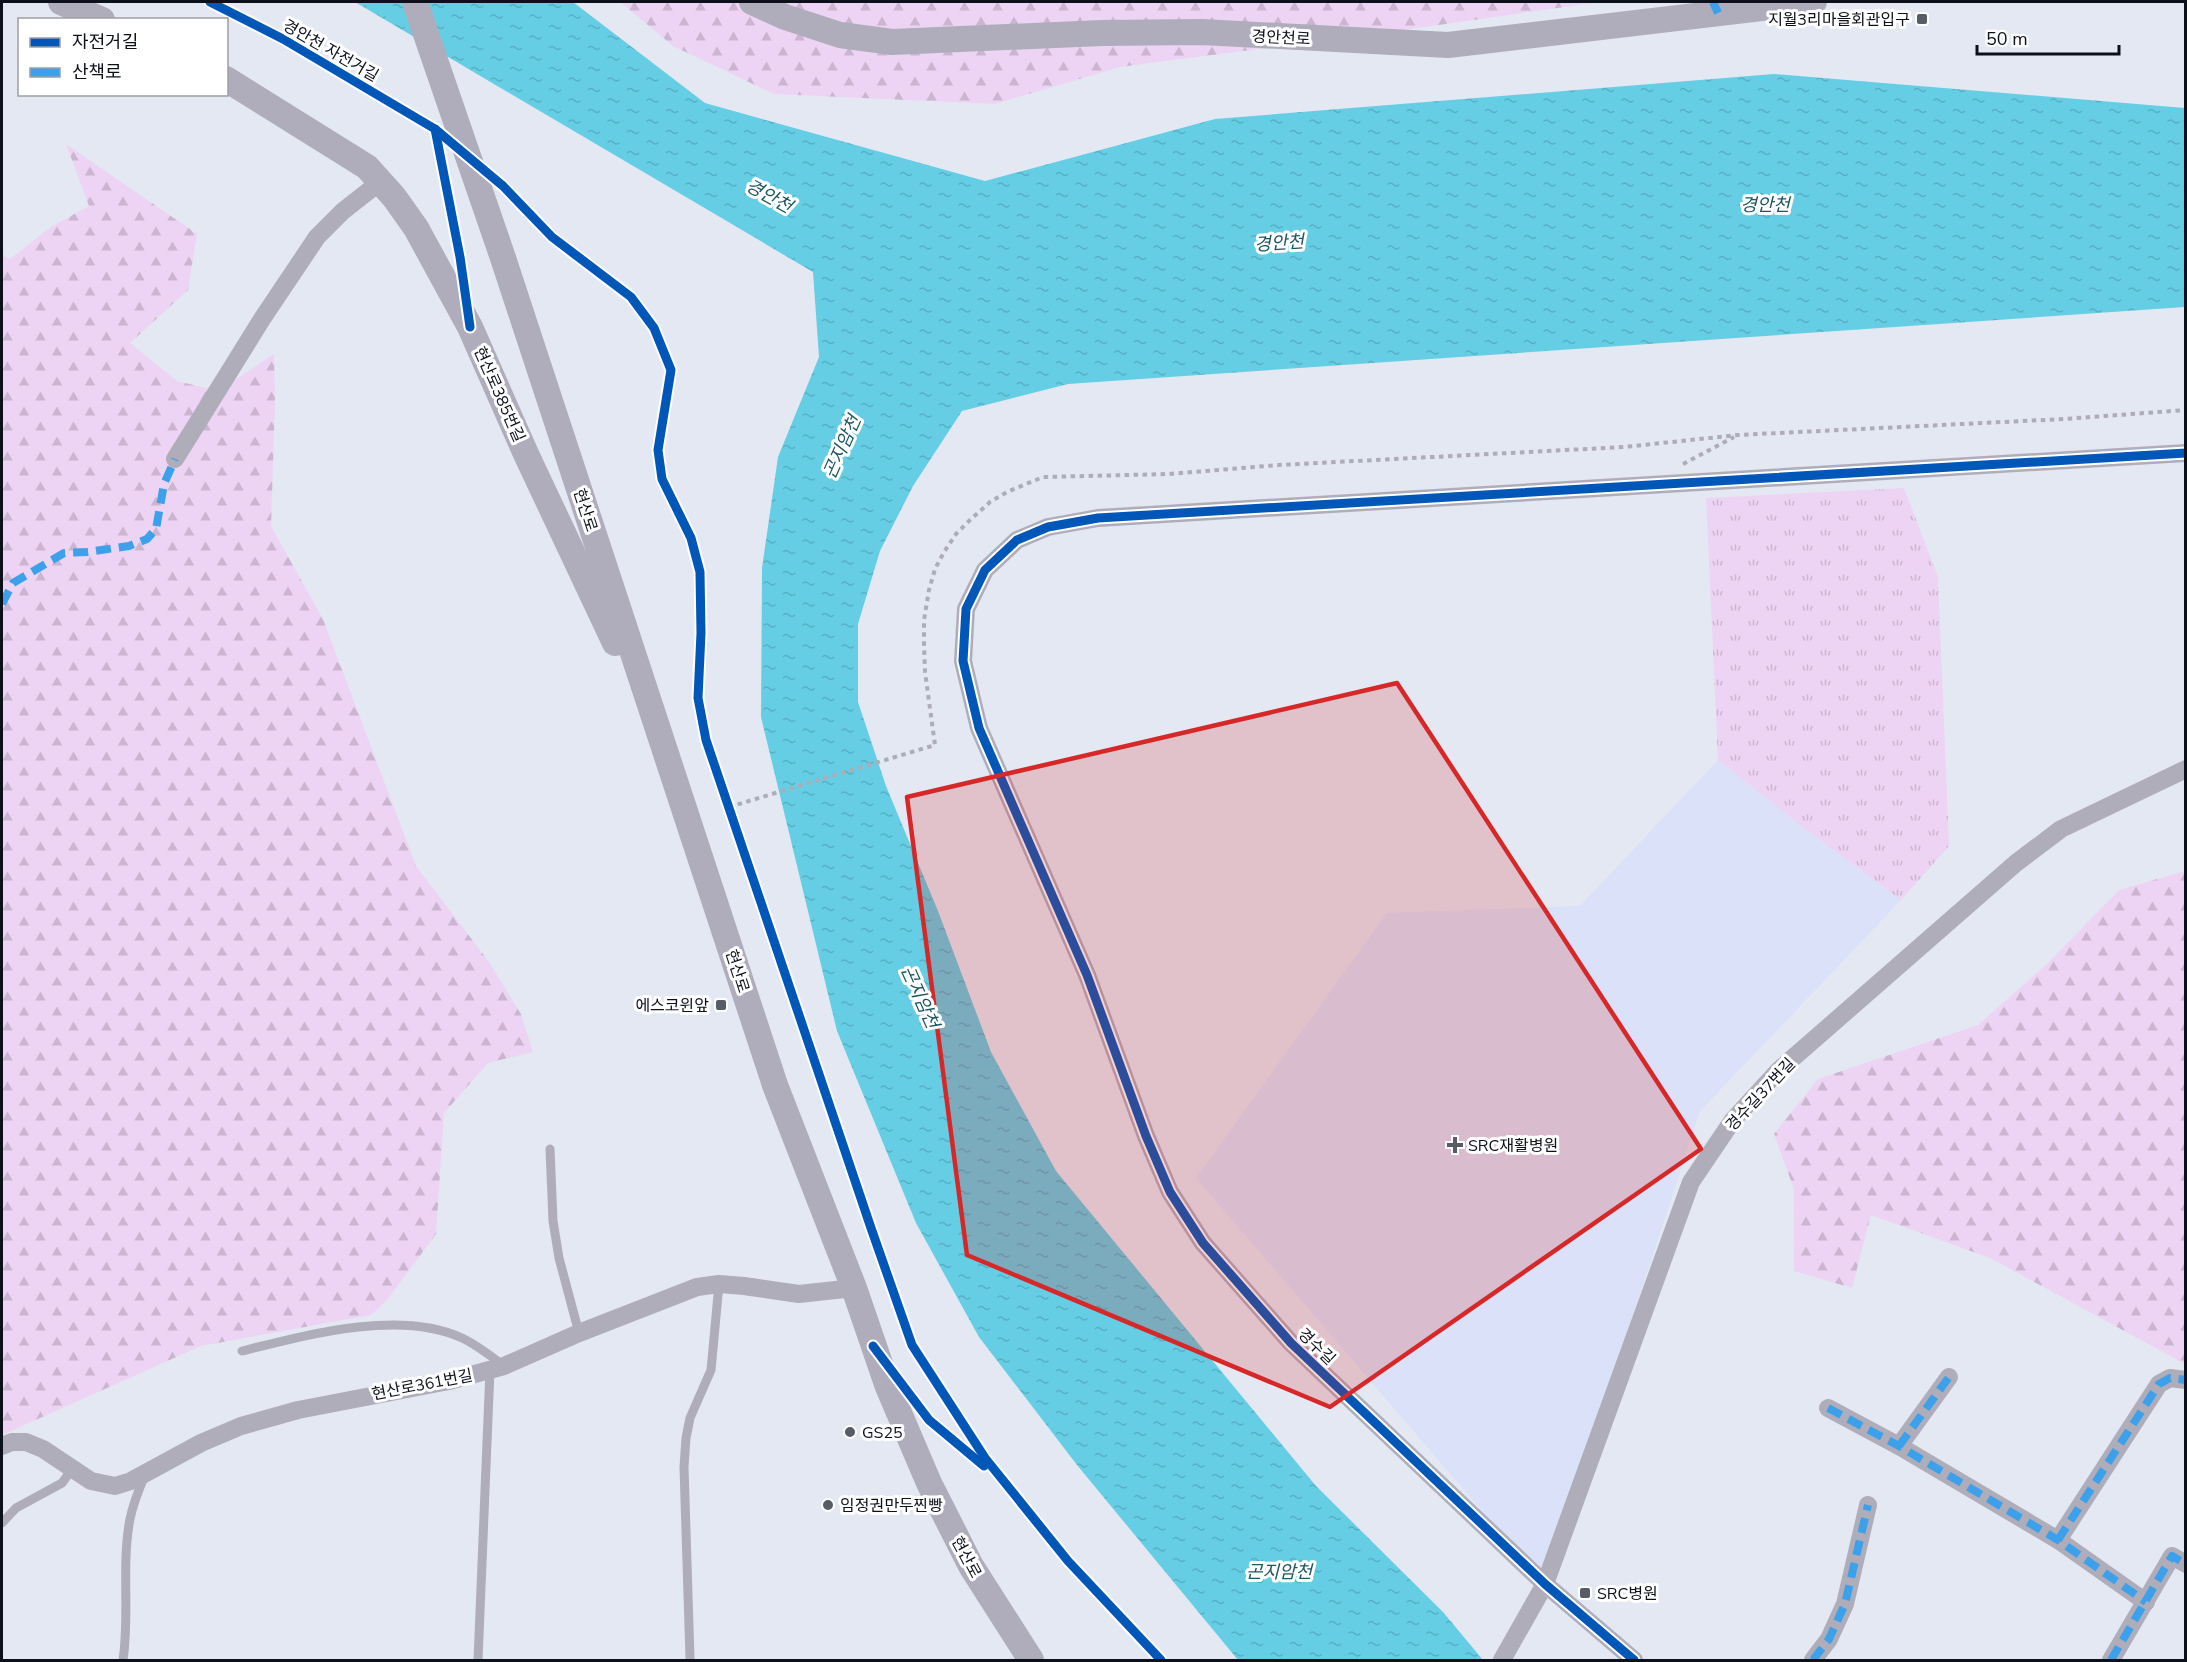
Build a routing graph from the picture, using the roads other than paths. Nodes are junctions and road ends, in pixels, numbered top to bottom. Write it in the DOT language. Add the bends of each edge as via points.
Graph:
graph roads {
  1 [pos="62,2"];
  2 [pos="415,2"];
  3 [pos="752,2"];
  4 [pos="1814,2"];
  5 [pos="1716,8"];
  6 [pos="98,18"];
  7 [pos="228,80"];
  8 [pos="380,182"];
  9 [pos="2186,453"];
  10 [pos="175,459"];
  11 [pos="666,753"];
  12 [pos="2186,769"];
  13 [pos="550,1149"];
  14 [pos="719,1284"];
  15 [pos="854,1288"];
  16 [pos="579,1333"];
  17 [pos="242,1351"];
  18 [pos="497,1368"];
  19 [pos="1949,1377"];
  20 [pos="2186,1380"];
  21 [pos="1828,1408"];
  22 [pos="2,1446"];
  23 [pos="1899,1446"];
  24 [pos="73,1468"];
  25 [pos="146,1473"];
  26 [pos="1868,1505"];
  27 [pos="2,1523"];
  28 [pos="2058,1540"];
  29 [pos="2186,1564"];
  30 [pos="1545,1584"];
  31 [pos="2146,1602"];
  32 [pos="690,1658"];
  33 [pos="123,1660"];
  34 [pos="478,1660"];
  35 [pos="1030,1660"];
  36 [pos="1502,1660"];
  37 [pos="1634,1660"];
  38 [pos="1813,1660"];
  39 [pos="2111,1660"];
  1 -- 6 [label="street"];
  2 -- 11 [label="street, 현산로"];
  3 -- 5 [label="street, 경안천로" via="840,35 892,42 1202,32 1448,45"];
  4 -- 5 [label="street, 경안천로"];
  7 -- 8 [label="street, 현산로385번길" via="367,167"];
  8 -- 10 [label="street" via="317,237"];
  8 -- 11 [label="street, 현산로385번길" via="416,228 470,327"];
  9 -- 30 [label="street, 경수길" via="1098,518 1048,527 1017,540 985,570 966,609 963,661 979,728 1087,975 1170,1192 1203,1243 1291,1343"];
  11 -- 15 [label="street, 현산로" via="775,1085"];
  12 -- 30 [label="street, 경수길37번길" via="2061,828 1778,1071 1733,1120 1691,1182"];
  13 -- 16 [label="lane" via="553,1221"];
  14 -- 15 [label="street, 현산로361번길" via="799,1294"];
  14 -- 16 [label="street, 현산로361번길" via="673,1295"];
  14 -- 32 [label="lane" via="711,1370 690,1418 686,1438"];
  15 -- 35 [label="street, 현산로" via="888,1387 930,1483 971,1566"];
  16 -- 18 [label="street, 현산로361번길"];
  17 -- 18 [label="lane" via="320,1332 402,1325 462,1337"];
  18 -- 25 [label="street, 현산로361번길" via="298,1410 241,1426"];
  18 -- 34 [label="lane"];
  19 -- 23 [label="street"];
  20 -- 28 [label="street" via="2170,1378 2159,1384"];
  21 -- 23 [label="street"];
  22 -- 24 [label="street, 현산로361번길" via="26,1442"];
  23 -- 28 [label="street"];
  24 -- 25 [label="street, 현산로361번길" via="91,1481 115,1486"];
  24 -- 27 [label="lane" via="62,1483 16,1508"];
  25 -- 33 [label="lane" via="130,1520"];
  26 -- 38 [label="street" via="1845,1604 1829,1639"];
  28 -- 31 [label="street"];
  29 -- 31 [label="street" via="2172,1556"];
  30 -- 36 [label="street, 경수길37번길"];
  30 -- 37 [label="street, 경수길"];
  31 -- 39 [label="street"];
}
